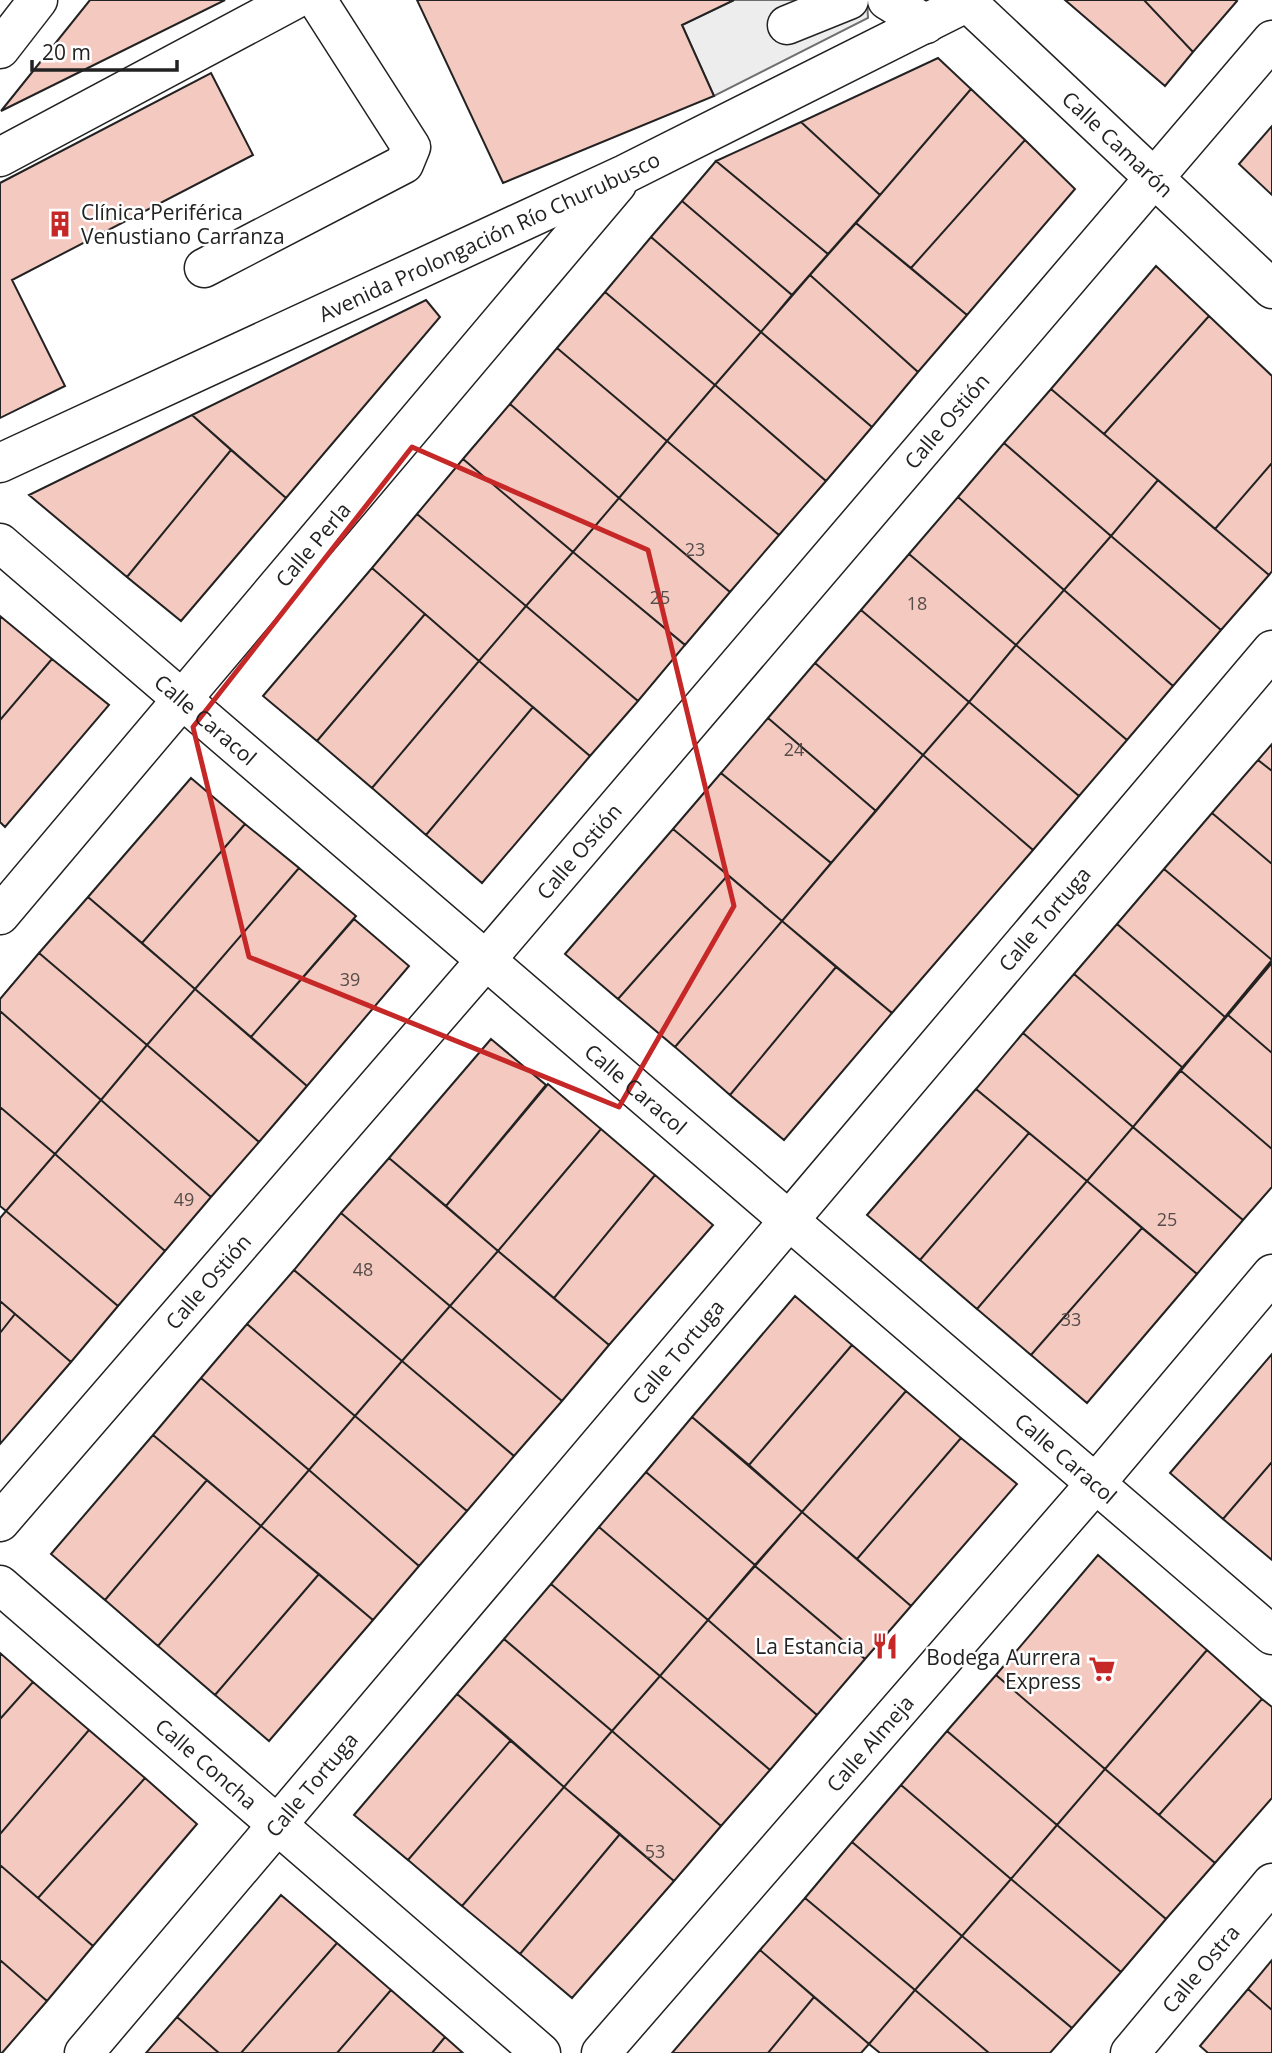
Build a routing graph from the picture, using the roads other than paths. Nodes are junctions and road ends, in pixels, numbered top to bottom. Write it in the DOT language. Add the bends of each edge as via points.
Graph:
graph roads {
  1 [pos="38,0"];
  2 [pos="294,0"];
  3 [pos="317,0"];
  4 [pos="849,0"];
  5 [pos="887,0"];
  6 [pos="968,1"];
  7 [pos="926,24"];
  8 [pos="787,25"];
  9 [pos="1272,40"];
  10 [pos="0,49"];
  11 [pos="0,157"];
  12 [pos="625,174"];
  13 [pos="1153,176"];
  14 [pos="204,268"];
  15 [pos="1272,289"];
  16 [pos="0,463"];
  17 [pos="0,543"];
  18 [pos="1272,650"];
  19 [pos="183,701"];
  20 [pos="0,915"];
  21 [pos="486,960"];
  22 [pos="790,1222"];
  23 [pos="1272,1275"];
  24 [pos="1095,1484"];
  25 [pos="0,1522"];
  26 [pos="0,1585"];
  27 [pos="1272,1635"];
  28 [pos="276,1825"];
  29 [pos="1272,1883"];
  30 [pos="84,2053"];
  31 [pos="541,2053"];
  32 [pos="601,2053"];
  33 [pos="1130,2053"];
  1 -- 10 [label="street"];
  2 -- 11 [label="street"];
  3 -- 14 [label="street" via="411,147 404,164"];
  4 -- 8 [label="street"];
  5 -- 7 [label="street"];
  6 -- 7 [label="street, Avenida Prolongación Río Churubusco"];
  6 -- 13 [label="street, Calle Camarón"];
  7 -- 12 [label="street, Avenida Prolongación Río Churubusco"];
  9 -- 13 [label="street, Calle Ostión"];
  12 -- 16 [label="street, Avenida Prolongación Río Churubusco"];
  12 -- 19 [label="street, Calle Perla"];
  13 -- 15 [label="street, Calle Camarón"];
  13 -- 21 [label="street, Calle Ostión"];
  17 -- 19 [label="street, Calle Caracol"];
  18 -- 22 [label="street, Calle Tortuga"];
  19 -- 20 [label="street, Calle Perla"];
  19 -- 21 [label="street, Calle Caracol"];
  21 -- 22 [label="street, Calle Caracol"];
  21 -- 25 [label="street, Calle Ostión"];
  22 -- 24 [label="street, Calle Caracol"];
  22 -- 28 [label="street, Calle Tortuga"];
  23 -- 24 [label="street, Calle Almeja"];
  24 -- 27 [label="street, Calle Caracol"];
  24 -- 32 [label="street, Calle Almeja"];
  26 -- 28 [label="street, Calle Concha"];
  28 -- 30 [label="street, Calle Tortuga"];
  28 -- 31 [label="street, Calle Concha"];
  29 -- 33 [label="street, Calle Ostra"];
}
